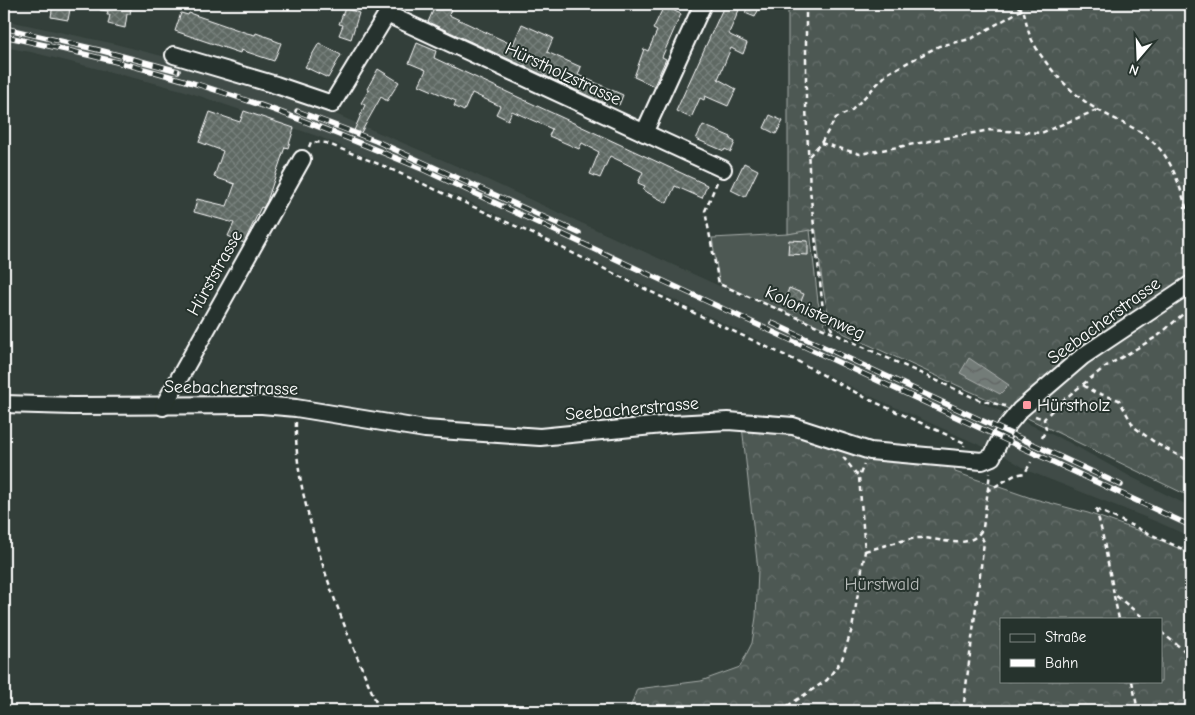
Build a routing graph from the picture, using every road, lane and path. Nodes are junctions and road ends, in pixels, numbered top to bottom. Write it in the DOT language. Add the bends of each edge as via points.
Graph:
graph roads {
  1 [pos="704,4"];
  2 [pos="806,4"];
  3 [pos="1009,4"];
  4 [pos="1021,4"];
  5 [pos="390,9"];
  6 [pos="1023,9"];
  7 [pos="174,55"];
  8 [pos="1097,110"];
  9 [pos="644,133"];
  10 [pos="821,143"];
  11 [pos="809,156"];
  12 [pos="302,159"];
  13 [pos="723,169"];
  14 [pos="1191,224"];
  15 [pos="1191,284"];
  16 [pos="1191,307"];
  17 [pos="834,333"];
  18 [pos="1083,385"];
  19 [pos="4,404"];
  20 [pos="1012,405"];
  21 [pos="163,407"];
  22 [pos="296,408"];
  23 [pos="1042,438"];
  24 [pos="870,451"];
  25 [pos="992,457"];
  26 [pos="964,460"];
  27 [pos="1031,462"];
  28 [pos="1191,462"];
  29 [pos="987,491"];
  30 [pos="980,534"];
  31 [pos="865,551"];
  32 [pos="1191,553"];
  33 [pos="1114,594"];
  34 [pos="1119,618"];
  35 [pos="1144,618"];
  36 [pos="1162,633"];
  37 [pos="1191,656"];
  38 [pos="1132,682"];
  39 [pos="4,705"];
  40 [pos="22,711"];
  41 [pos="380,711"];
  42 [pos="780,711"];
  43 [pos="963,711"];
  44 [pos="1138,711"];
  1 -- 9 [label="street"];
  2 -- 11 [label="path"];
  3 -- 6 [label="path"];
  4 -- 6 [label="path"];
  5 -- 7 [label="street" via="332,104"];
  5 -- 9 [label="street, Hürstholzstrasse"];
  6 -- 8 [label="path" via="1031,38 1048,64 1072,91"];
  6 -- 10 [label="path" via="971,40 939,46 888,73 851,111 836,118"];
  8 -- 10 [label="path" via="1041,133 990,130 860,154"];
  8 -- 14 [label="path" via="1130,124 1157,145 1174,171"];
  9 -- 13 [label="street, Hürstholzstrasse"];
  10 -- 11 [label="path"];
  11 -- 17 [label="path" via="823,310"];
  12 -- 21 [label="street, Hürststrasse"];
  12 -- 26 [label="path" via="312,142 326,143 386,167 965,443"];
  13 -- 17 [label="path, Kolonistenweg" via="705,211 719,284"];
  15 -- 25 [label="street, Seebacherstrasse" via="1082,356 1020,410 1006,427"];
  16 -- 18 [label="path" via="1158,336 1105,367"];
  17 -- 20 [label="path, Kolonistenweg" via="978,400"];
  18 -- 23 [label="path" via="1044,419 1046,429"];
  18 -- 28 [label="path" via="1118,400 1134,427"];
  19 -- 21 [label="street, Seebacherstrasse"];
  21 -- 22 [label="street, Seebacherstrasse" via="262,405"];
  22 -- 24 [label="street, Seebacherstrasse" via="425,429 540,437 728,421 793,426"];
  22 -- 41 [label="path" via="297,456 305,504 340,618"];
  24 -- 26 [label="street, Seebacherstrasse"];
  24 -- 31 [label="path" via="859,477"];
  25 -- 26 [label="street, Seebacherstrasse" via="982,461"];
  25 -- 29 [label="path"];
  27 -- 29 [label="path" via="1026,473 1015,475"];
  29 -- 30 [label="path"];
  30 -- 31 [label="path" via="969,541 952,543 918,538"];
  30 -- 43 [label="path" via="984,542"];
  31 -- 42 [label="path" via="852,630 842,659 827,680"];
  32 -- 33 [label="path" via="1096,509"];
  33 -- 34 [label="path"];
  33 -- 35 [label="path"];
  36 -- 37 [label="path"];
  38 -- 44 [label="path"];
  39 -- 40 [label="path"];
}
